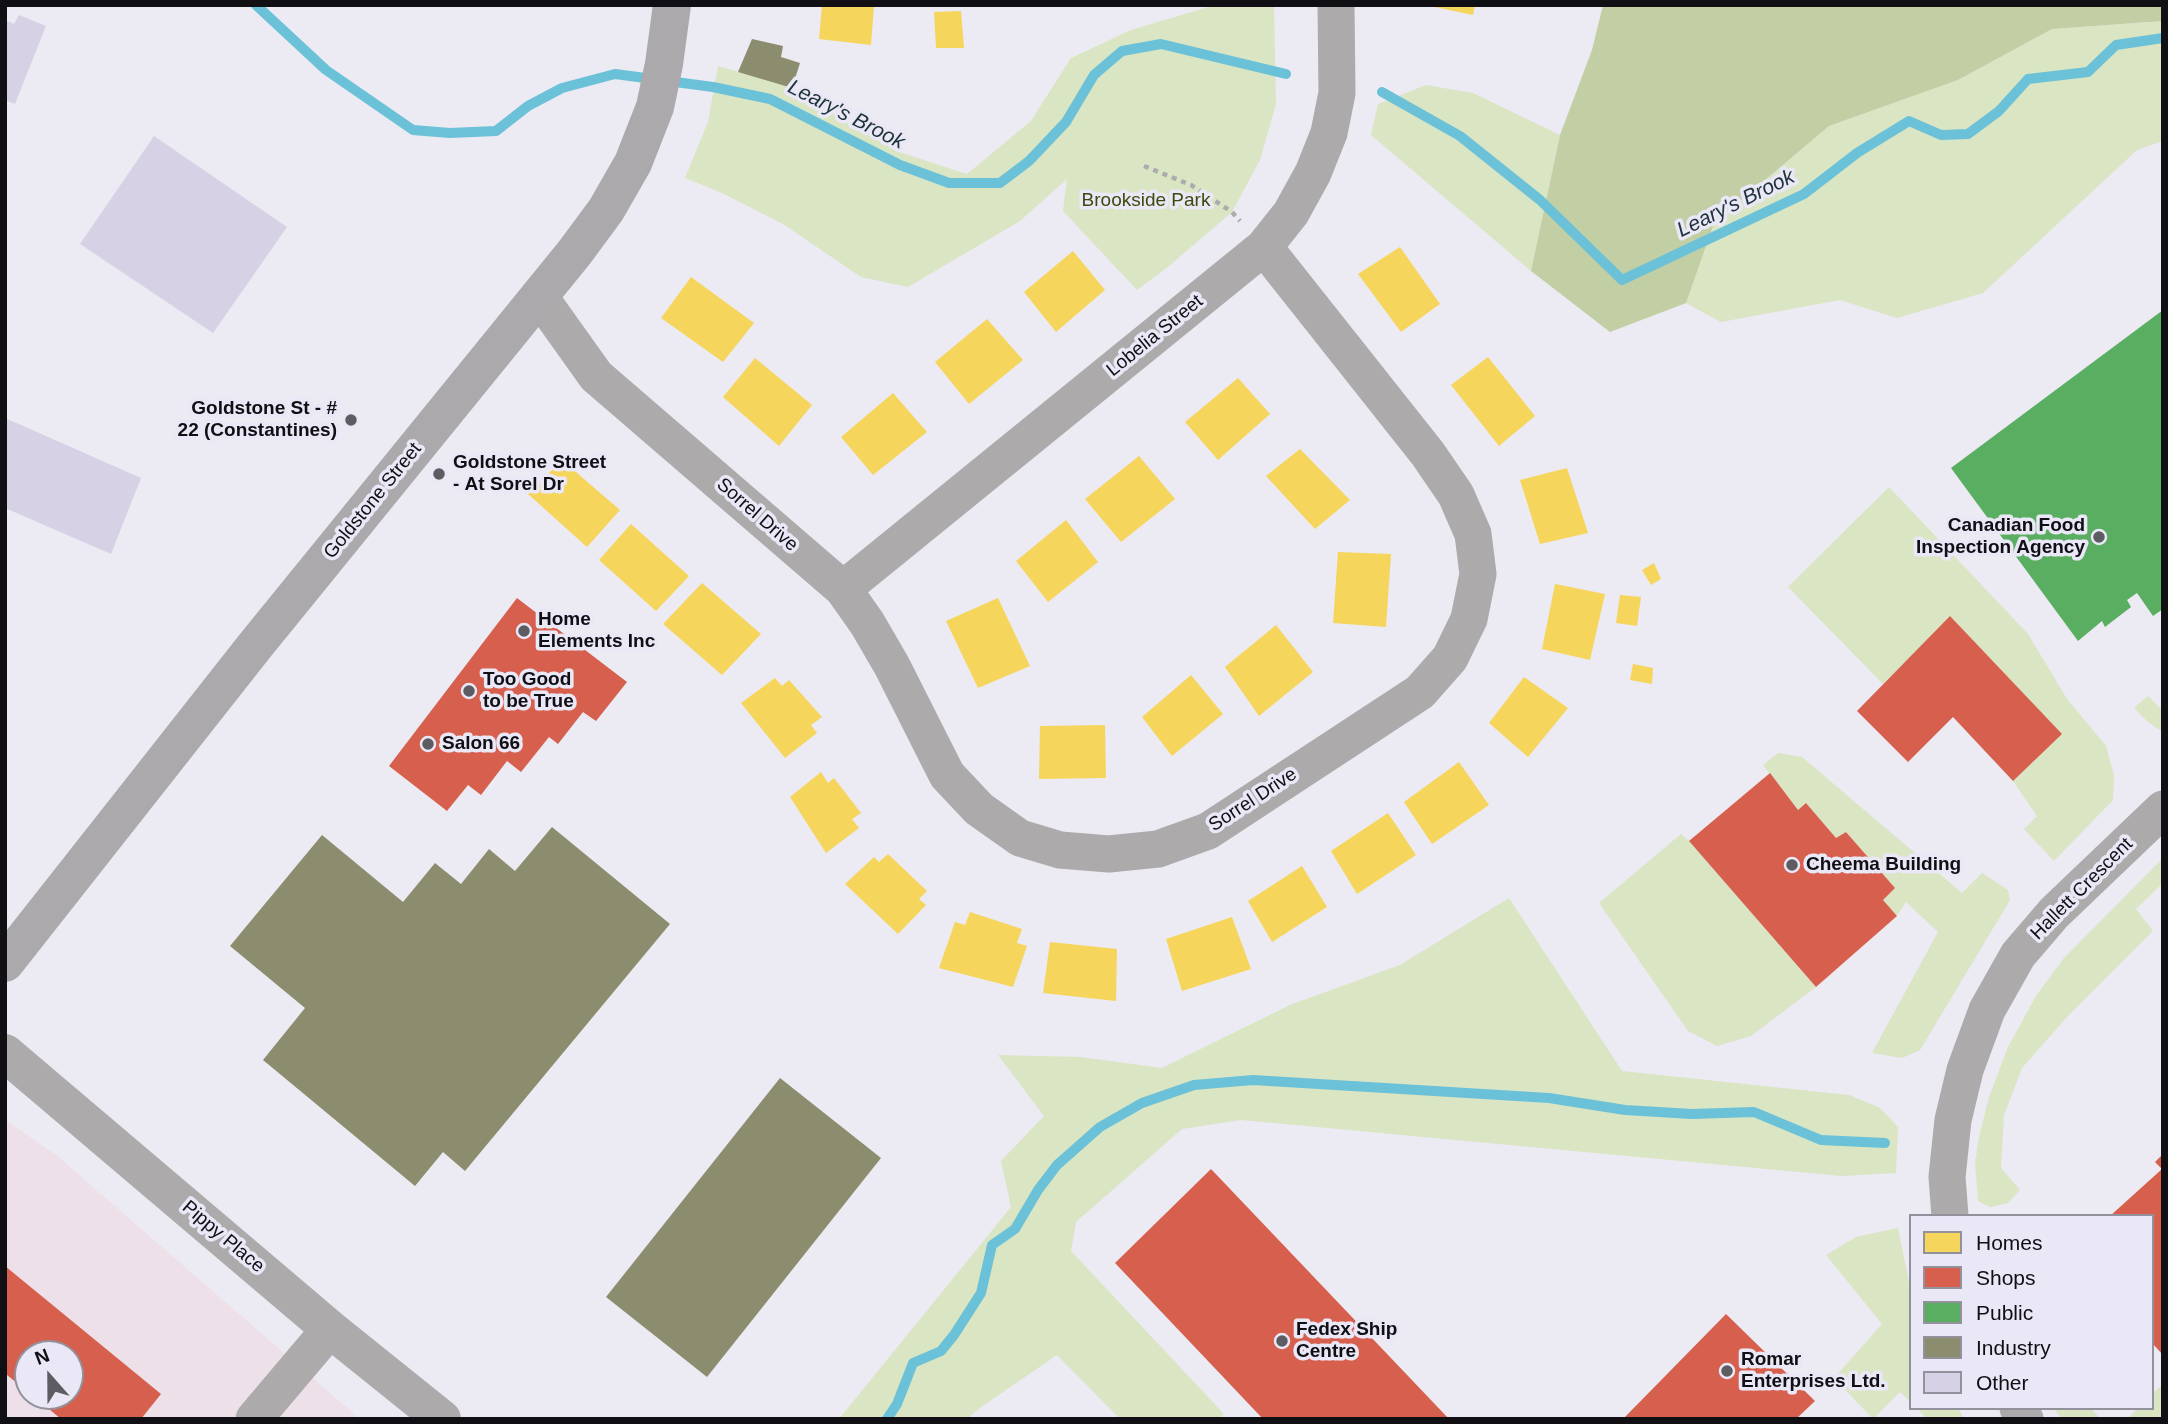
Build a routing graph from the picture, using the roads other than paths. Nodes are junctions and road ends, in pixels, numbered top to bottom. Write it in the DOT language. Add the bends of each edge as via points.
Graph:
graph roads {
  1 [pos="672,5"];
  2 [pos="1336,5"];
  3 [pos="1264,247"];
  4 [pos="539,296"];
  5 [pos="843,589"];
  6 [pos="2163,809"];
  7 [pos="5,963"];
  8 [pos="5,1052"];
  9 [pos="1950,1214"];
  10 [pos="330,1329"];
  11 [pos="254,1419"];
  12 [pos="442,1419"];
  1 -- 4 [label="main road, Goldstone Street" via="655,107 633,163 607,210"];
  2 -- 3 [label="street, Lobelia Street" via="1337,93 1329,133 1291,213"];
  3 -- 5 [label="street, Lobelia Street"];
  3 -- 5 [label="street, Sorrel Drive" via="1428,454 1457,495 1473,534 1478,574 1469,619 1450,658 1420,692 1208,831 1158,849 1109,854 1060,850 1020,838 979,809 947,775 892,666"];
  4 -- 5 [label="street, Sorrel Drive" via="596,376"];
  4 -- 7 [label="main road, Goldstone Street" via="254,646"];
  6 -- 9 [label="street, Hallett Crescent" via="2053,913 2018,955 1987,1010 1953,1121 1947,1177"];
  8 -- 10 [label="street, Pippy Place"];
  10 -- 11 [label="street"];
  10 -- 12 [label="street, Pippy Place"];
}
